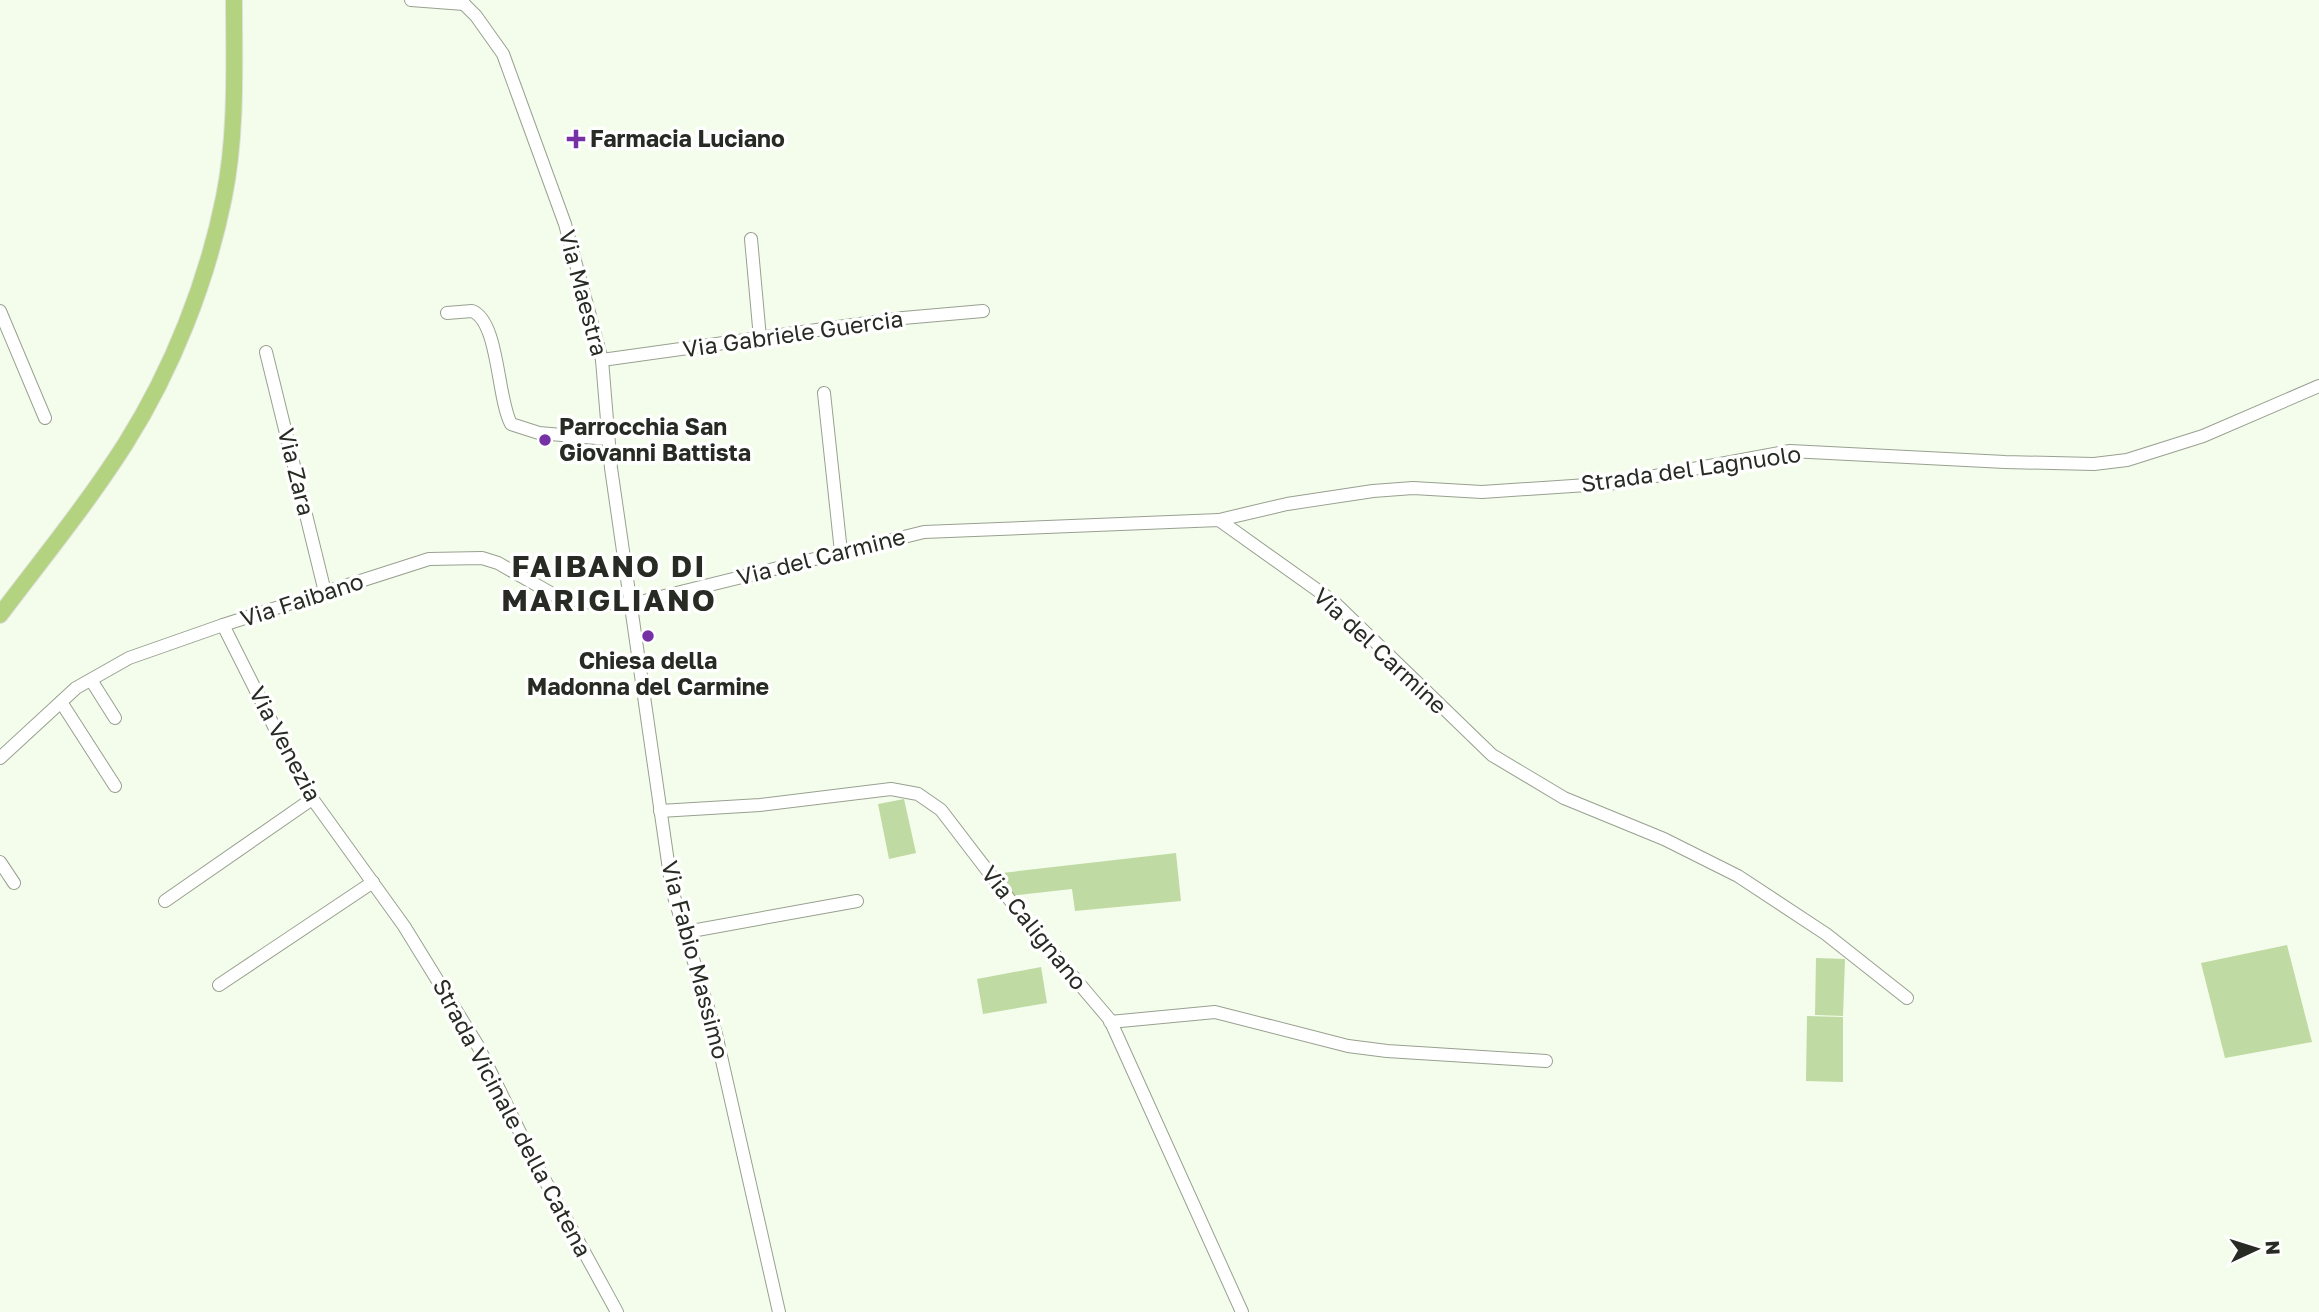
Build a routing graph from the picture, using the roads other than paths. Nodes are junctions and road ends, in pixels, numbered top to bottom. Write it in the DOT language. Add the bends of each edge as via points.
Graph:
graph roads {
  1 [pos="411,0"];
  2 [pos="234,1"];
  3 [pos="465,2"];
  4 [pos="751,239"];
  5 [pos="0,311"];
  6 [pos="983,311"];
  7 [pos="447,313"];
  8 [pos="760,338"];
  9 [pos="266,352"];
  10 [pos="602,360"];
  11 [pos="2319,386"];
  12 [pos="824,393"];
  13 [pos="45,418"];
  14 [pos="608,439"];
  15 [pos="1219,520"];
  16 [pos="841,552"];
  17 [pos="325,592"];
  18 [pos="632,604"];
  19 [pos="0,615"];
  20 [pos="223,625"];
  21 [pos="91,680"];
  22 [pos="61,702"];
  23 [pos="115,718"];
  24 [pos="0,758"];
  25 [pos="116,786"];
  26 [pos="312,799"];
  27 [pos="660,811"];
  28 [pos="0,862"];
  29 [pos="373,882"];
  30 [pos="14,883"];
  31 [pos="165,901"];
  32 [pos="857,901"];
  33 [pos="404,926"];
  34 [pos="685,932"];
  35 [pos="219,985"];
  36 [pos="1907,998"];
  37 [pos="1110,1022"];
  38 [pos="1546,1061"];
  39 [pos="617,1312"];
  40 [pos="779,1312"];
  41 [pos="1242,1312"];
  1 -- 3 [label="street"];
  2 -- 19 [label="main road" via="234,79 224,196 201,281 170,362 127,442"];
  3 -- 10 [label="street, Via Maestra" via="503,54 565,224"];
  4 -- 8 [label="street"];
  5 -- 13 [label="street"];
  6 -- 8 [label="street, Via Gabriele Guercia"];
  7 -- 14 [label="street" via="472,311 487,325 503,407 511,424 539,433"];
  8 -- 10 [label="street, Via Gabriele Guercia"];
  9 -- 17 [label="street, Via Zara"];
  10 -- 14 [label="street, Via Maestra"];
  11 -- 15 [label="street, Strada del Lagnuolo" via="2203,436 2127,460 2028,463 1790,451 1616,483 1482,492 1373,491"];
  12 -- 16 [label="street"];
  14 -- 18 [label="street, Via Maestra"];
  15 -- 16 [label="street, Via del Carmine" via="924,532"];
  15 -- 36 [label="street, Via del Carmine" via="1334,602 1492,755 1564,797 1738,876 1826,933"];
  16 -- 18 [label="street, Via del Carmine"];
  17 -- 18 [label="street, Via Faibano" via="429,559 458,556 498,563 556,596"];
  17 -- 20 [label="street, Via Faibano"];
  18 -- 27 [label="street, Via Fabio Massimo"];
  20 -- 21 [label="street, Via Faibano" via="129,659"];
  20 -- 26 [label="street, Via Venezia"];
  21 -- 22 [label="street, Via Faibano"];
  21 -- 23 [label="street"];
  22 -- 24 [label="street, Via Faibano"];
  22 -- 25 [label="street"];
  26 -- 29 [label="street, Via Venezia"];
  26 -- 31 [label="street"];
  27 -- 34 [label="street, Via Fabio Massimo" via="672,890"];
  27 -- 37 [label="street, Via Calignano" via="760,805 872,790 918,794 942,810"];
  28 -- 30 [label="street"];
  29 -- 33 [label="street, Via Venezia"];
  29 -- 35 [label="street"];
  32 -- 34 [label="street"];
  33 -- 39 [label="street, Strada Vicinale della Catena" via="478,1046"];
  34 -- 40 [label="street, Via Fabio Massimo" via="716,1034"];
  37 -- 38 [label="street" via="1215,1012 1361,1048"];
  37 -- 41 [label="street, Via Calignano"];
}
